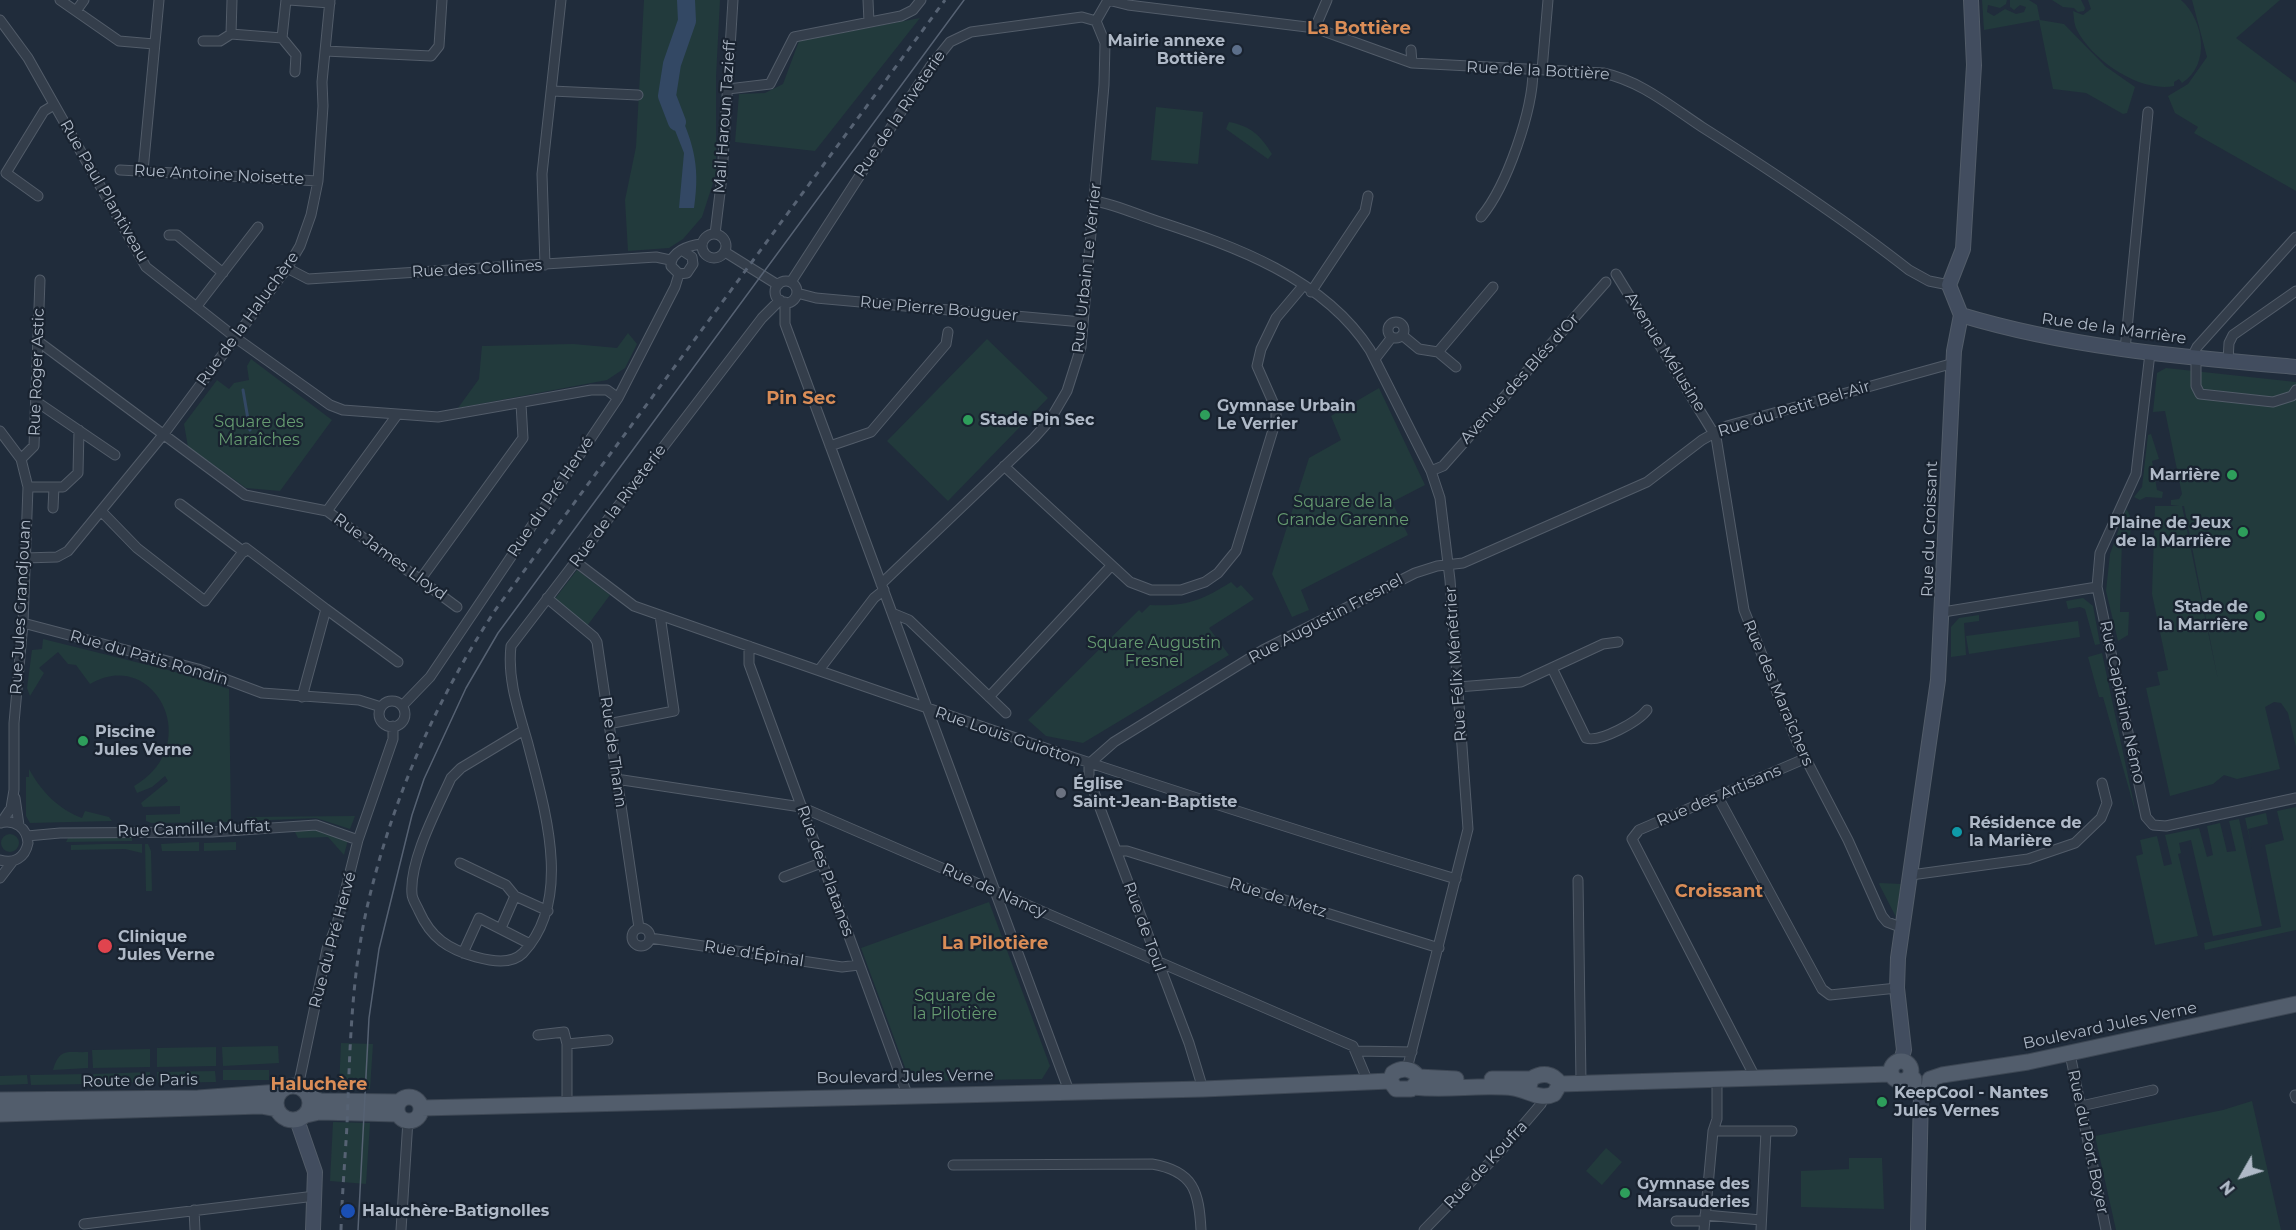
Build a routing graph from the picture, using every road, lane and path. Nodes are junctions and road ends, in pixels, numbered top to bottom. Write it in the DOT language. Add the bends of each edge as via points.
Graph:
graph roads {
  1 [pos="60,0"];
  2 [pos="84,0"];
  3 [pos="159,0"];
  4 [pos="232,0"];
  5 [pos="288,0"];
  6 [pos="442,0"];
  7 [pos="561,0"];
  8 [pos="733,0"];
  9 [pos="867,0"];
  10 [pos="921,0"];
  11 [pos="1108,0"];
  12 [pos="1326,0"];
  13 [pos="1548,0"];
  14 [pos="1971,0"];
  15 [pos="330,2"];
  16 [pos="76,11"];
  17 [pos="0,20"];
  18 [pos="1096,21"];
  19 [pos="869,22"];
  20 [pos="1315,28"];
  21 [pos="231,34"];
  22 [pos="282,38"];
  23 [pos="203,41"];
  24 [pos="154,44"];
  25 [pos="1412,50"];
  26 [pos="325,51"];
  27 [pos="1412,63"];
  28 [pos="1538,70"];
  29 [pos="295,72"];
  30 [pos="728,89"];
  31 [pos="552,91"];
  32 [pos="638,95"];
  33 [pos="54,105"];
  34 [pos="2148,112"];
  35 [pos="120,170"];
  36 [pos="143,171"];
  37 [pos="318,181"];
  38 [pos="38,195"];
  39 [pos="1368,196"];
  40 [pos="1095,201"];
  41 [pos="1480,217"];
  42 [pos="258,227"];
  43 [pos="715,234"];
  44 [pos="168,236"];
  45 [pos="2296,237"];
  46 [pos="702,244"];
  47 [pos="683,251"];
  48 [pos="725,252"];
  49 [pos="709,258"];
  50 [pos="670,260"];
  51 [pos="545,265"];
  52 [pos="692,267"];
  53 [pos="287,268"];
  54 [pos="223,273"];
  55 [pos="679,274"];
  56 [pos="1616,274"];
  57 [pos="40,280"];
  58 [pos="790,282"];
  59 [pos="1606,282"];
  60 [pos="778,285"];
  61 [pos="1949,285"];
  62 [pos="1493,286"];
  63 [pos="1307,289"];
  64 [pos="2296,291"];
  65 [pos="797,294"];
  66 [pos="782,301"];
  67 [pos="197,306"];
  68 [pos="1961,315"];
  69 [pos="1082,322"];
  70 [pos="948,332"];
  71 [pos="236,338"];
  72 [pos="39,342"];
  73 [pos="2125,350"];
  74 [pos="1438,352"];
  75 [pos="2150,352"];
  76 [pos="2194,357"];
  77 [pos="1376,359"];
  78 [pos="2228,361"];
  79 [pos="1954,363"];
  80 [pos="1456,367"];
  81 [pos="2296,367"];
  82 [pos="2296,390"];
  83 [pos="618,398"];
  84 [pos="37,402"];
  85 [pos="520,404"];
  86 [pos="397,415"];
  87 [pos="79,430"];
  88 [pos="0,431"];
  89 [pos="1714,432"];
  90 [pos="163,435"];
  91 [pos="830,446"];
  92 [pos="115,455"];
  93 [pos="21,459"];
  94 [pos="1004,466"];
  95 [pos="1431,471"];
  96 [pos="28,487"];
  97 [pos="54,487"];
  98 [pos="180,504"];
  99 [pos="53,508"];
  100 [pos="327,511"];
  101 [pos="102,512"];
  102 [pos="244,552"];
  103 [pos="26,558"];
  104 [pos="576,562"];
  105 [pos="1111,566"];
  106 [pos="1448,566"];
  107 [pos="420,580"];
  108 [pos="882,587"];
  109 [pos="2097,587"];
  110 [pos="547,598"];
  111 [pos="457,607"];
  112 [pos="326,609"];
  113 [pos="1943,612"];
  114 [pos="892,613"];
  115 [pos="660,615"];
  116 [pos="23,623"];
  117 [pos="1618,642"];
  118 [pos="749,646"];
  119 [pos="398,662"];
  120 [pos="1552,668"];
  121 [pos="819,670"];
  122 [pos="1458,687"];
  123 [pos="302,697"];
  124 [pos="989,697"];
  125 [pos="402,706"];
  126 [pos="381,707"];
  127 [pos="928,709"];
  128 [pos="1647,710"];
  129 [pos="1006,713"];
  130 [pos="608,724"];
  131 [pos="393,726"];
  132 [pos="524,730"];
  133 [pos="1804,759"];
  134 [pos="1089,764"];
  135 [pos="616,779"];
  136 [pos="2102,783"];
  137 [pos="14,790"];
  138 [pos="1718,797"];
  139 [pos="2296,798"];
  140 [pos="801,807"];
  141 [pos="1,823"];
  142 [pos="20,825"];
  143 [pos="27,836"];
  144 [pos="358,840"];
  145 [pos="1117,851"];
  146 [pos="0,860"];
  147 [pos="13,861"];
  148 [pos="821,862"];
  149 [pos="460,863"];
  150 [pos="1911,875"];
  151 [pos="784,877"];
  152 [pos="0,878"];
  153 [pos="1456,879"];
  154 [pos="1578,880"];
  155 [pos="993,890"];
  156 [pos="515,896"];
  157 [pos="548,911"];
  158 [pos="501,928"];
  159 [pos="639,928"];
  160 [pos="1903,928"];
  161 [pos="650,938"];
  162 [pos="531,944"];
  163 [pos="1438,948"];
  164 [pos="464,953"];
  165 [pos="1156,961"];
  166 [pos="859,965"];
  167 [pos="1897,988"];
  168 [pos="2296,1004"];
  169 [pos="538,1035"];
  170 [pos="608,1040"];
  171 [pos="567,1044"];
  172 [pos="1357,1051"];
  173 [pos="1412,1052"];
  174 [pos="2070,1054"];
  175 [pos="1901,1061"];
  176 [pos="1891,1074"];
  177 [pos="1413,1078"];
  178 [pos="1716,1079"];
  179 [pos="1756,1079"];
  180 [pos="1368,1082"];
  181 [pos="1581,1082"];
  182 [pos="1915,1083"];
  183 [pos="1560,1084"];
  184 [pos="1203,1089"];
  185 [pos="1535,1089"];
  186 [pos="2152,1090"];
  187 [pos="304,1091"];
  188 [pos="1068,1091"];
  189 [pos="280,1092"];
  190 [pos="907,1094"];
  191 [pos="0,1100"];
  192 [pos="567,1106"];
  193 [pos="2080,1106"];
  194 [pos="421,1108"];
  195 [pos="277,1109"];
  196 [pos="402,1112"];
  197 [pos="0,1114"];
  198 [pos="302,1117"];
  199 [pos="1713,1131"];
  200 [pos="1766,1131"];
  201 [pos="1792,1131"];
  202 [pos="953,1165"];
  203 [pos="315,1196"];
  204 [pos="194,1210"];
  205 [pos="1676,1221"];
  206 [pos="1704,1222"];
  207 [pos="84,1224"];
  208 [pos="1761,1225"];
  209 [pos="195,1230"];
  210 [pos="313,1230"];
  211 [pos="401,1230"];
  212 [pos="1201,1230"];
  213 [pos="1424,1230"];
  214 [pos="1918,1230"];
  215 [pos="2106,1230"];
  1 -- 16 [label="street"];
  2 -- 16 [label="street"];
  3 -- 24 [label="street"];
  4 -- 21 [label="street"];
  5 -- 15 [label="street"];
  5 -- 22 [label="street"];
  6 -- 26 [label="street" via="439,46 431,56"];
  7 -- 31 [label="street"];
  8 -- 30 [label="street, Mail Haroun Tazieff"];
  9 -- 19 [label="street"];
  10 -- 19 [label="street" via="901,16"];
  11 -- 18 [label="street"];
  11 -- 20 [label="street, Rue de la Bottière"];
  12 -- 20 [label="street"];
  13 -- 28 [label="street"];
  14 -- 61 [label="street" via="1974,65 1963,249"];
  15 -- 26 [label="street, Rue de la Haluchère"];
  16 -- 24 [label="street" via="119,41"];
  17 -- 33 [label="street, Rue Paul Plantiveau" via="23,50"];
  18 -- 40 [label="street, Rue Urbain Le Verrier" via="1105,43"];
  18 -- 58 [label="street, Rue de la Riveterie" via="1082,17 980,30 951,42 936,58"];
  19 -- 30 [label="street" via="794,37 770,84"];
  20 -- 27 [label="street, Rue de la Bottière"];
  21 -- 22 [label="street"];
  21 -- 23 [label="street" via="220,41"];
  22 -- 29 [label="street" via="296,55"];
  24 -- 36 [label="street"];
  25 -- 27 [label="street"];
  26 -- 37 [label="street, Rue de la Haluchère"];
  27 -- 28 [label="street, Rue de la Bottière"];
  28 -- 41 [label="street" via="1497,197"];
  28 -- 61 [label="street, Rue de la Bottière" via="1603,72 1638,85 1735,146 1909,270"];
  30 -- 43 [label="street, Mail Haroun Tazieff"];
  31 -- 32 [label="street"];
  31 -- 51 [label="street" via="542,174"];
  33 -- 38 [label="street" via="44,111 6,173"];
  33 -- 67 [label="street, Rue Paul Plantiveau" via="146,267"];
  34 -- 73 [label="street"];
  35 -- 36 [label="street, Rue Antoine Noisette"];
  36 -- 37 [label="street, Rue Antoine Noisette"];
  37 -- 53 [label="street, Rue de la Haluchère" via="307,230"];
  39 -- 63 [label="street" via="1365,211"];
  40 -- 63 [label="street, Rue Félix Ménétrier" via="1227,245"];
  40 -- 69 [label="street, Rue Urbain Le Verrier"];
  42 -- 54 [label="street"];
  43 -- 46 [label="street" via="706,237"];
  43 -- 48 [label="street" via="725,240"];
  44 -- 54 [label="street" via="177,235"];
  45 -- 76 [label="street, Rue de la Marrière" via="2197,346"];
  46 -- 47 [label="street"];
  46 -- 49 [label="street" via="702,251"];
  47 -- 50 [label="street" via="676,252"];
  47 -- 52 [label="street" via="692,257"];
  48 -- 49 [label="street" via="717,259"];
  48 -- 60 [label="street"];
  49 -- 52 [label="street"];
  50 -- 51 [label="street, Rue des Collines" via="656,257"];
  50 -- 55 [label="street" via="672,269"];
  51 -- 53 [label="street, Rue des Collines" via="308,279"];
  52 -- 55 [label="street"];
  53 -- 71 [label="street, Rue de la Haluchère"];
  54 -- 67 [label="street"];
  55 -- 83 [label="street, Rue du Pré Hervé"];
  56 -- 89 [label="street, Avenue Mélusine"];
  57 -- 72 [label="street, Rue Roger Astic"];
  58 -- 60 [label="street"];
  58 -- 65 [label="street"];
  59 -- 95 [label="street, Avenue des Blés d'Or" via="1443,466"];
  60 -- 66 [label="street" via="776,293"];
  61 -- 68 [label="street"];
  62 -- 74 [label="street"];
  63 -- 77 [label="street, Rue Félix Ménétrier" via="1348,322"];
  63 -- 105 [label="street" via="1281,310 1261,349 1257,366 1276,409 1276,420 1236,551 1218,573 1181,590 1141,586"];
  64 -- 78 [label="street" via="2233,335"];
  65 -- 66 [label="street" via="792,301"];
  65 -- 69 [label="street, Rue Pierre Bouguer"];
  66 -- 91 [label="street" via="785,324"];
  66 -- 104 [label="street, Rue de la Riveterie" via="757,324"];
  67 -- 71 [label="street, Rue Paul Plantiveau"];
  68 -- 73 [label="street, Rue de la Marrière" via="2047,338"];
  68 -- 79 [label="street, Rue du Croissant"];
  69 -- 94 [label="street, Rue Urbain Le Verrier" via="1077,360 1059,404 1034,438"];
  70 -- 91 [label="street" via="946,344 871,432"];
  71 -- 86 [label="street, Rue Paul Plantiveau" via="334,407"];
  71 -- 90 [label="street, Rue de la Haluchère"];
  72 -- 84 [label="street, Rue Roger Astic"];
  72 -- 90 [label="street, Rue James Lloyd"];
  73 -- 75 [label="street, Rue de la Marrière"];
  74 -- 77 [label="street" via="1419,349 1397,336"];
  74 -- 80 [label="street"];
  75 -- 76 [label="street, Rue de la Marrière"];
  75 -- 109 [label="street, Rue Capitaine Némo" via="2136,474 2100,553"];
  76 -- 78 [label="street, Rue de la Marrière"];
  76 -- 82 [label="street" via="2200,394 2273,402 2292,396"];
  77 -- 95 [label="street, Rue Félix Ménétrier"];
  78 -- 81 [label="street, Rue de la Marrière"];
  79 -- 89 [label="street, Rue du Petit Bel-Air"];
  79 -- 113 [label="street, Rue du Croissant"];
  83 -- 85 [label="street, Rue Paul Plantiveau" via="607,390 591,390"];
  83 -- 125 [label="street, Rue du Pré Hervé" via="430,677"];
  84 -- 87 [label="street"];
  84 -- 93 [label="street, Rue Roger Astic" via="34,446"];
  85 -- 86 [label="street, Rue Paul Plantiveau" via="438,417"];
  85 -- 107 [label="street" via="523,438"];
  86 -- 100 [label="street"];
  87 -- 92 [label="street"];
  87 -- 97 [label="street" via="78,473 63,487"];
  88 -- 93 [label="street, Rue Jules Grandjouan"];
  89 -- 106 [label="street, Rue du Petit Bel-Air" via="1647,482 1463,563"];
  89 -- 133 [label="street, Rue des Maraîchers" via="1744,610"];
  90 -- 100 [label="street, Rue James Lloyd" via="245,495"];
  90 -- 101 [label="street, Rue de la Haluchère"];
  91 -- 108 [label="street"];
  93 -- 96 [label="street, Rue Jules Grandjouan"];
  94 -- 105 [label="street"];
  94 -- 108 [label="street, Rue Urbain Le Verrier"];
  95 -- 106 [label="street, Rue Félix Ménétrier" via="1442,509"];
  96 -- 97 [label="street"];
  96 -- 103 [label="street, Rue Jules Grandjouan"];
  97 -- 99 [label="street"];
  98 -- 102 [label="street"];
  100 -- 107 [label="street, Rue James Lloyd"];
  101 -- 102 [label="street" via="137,548 205,601"];
  101 -- 103 [label="street, Rue de la Haluchère" via="69,551 57,557"];
  102 -- 112 [label="street" via="246,548"];
  103 -- 116 [label="street, Rue Jules Grandjouan"];
  104 -- 110 [label="street, Rue de la Riveterie"];
  104 -- 115 [label="street, Rue Louis Guiotton" via="634,606"];
  105 -- 124 [label="street"];
  106 -- 122 [label="street, Rue Félix Ménétrier"];
  106 -- 134 [label="street, Rue Augustin Fresnel" via="1415,573 1263,650 1114,742"];
  107 -- 111 [label="street, Rue James Lloyd"];
  108 -- 114 [label="street"];
  108 -- 121 [label="street, Rue Urbain Le Verrier"];
  109 -- 113 [label="street"];
  109 -- 139 [label="street, Rue Capitaine Némo" via="2146,817 2153,825 2166,826"];
  110 -- 130 [label="street, Rue de Thann" via="594,637"];
  110 -- 132 [label="street, Rue de la Riveterie" via="511,646 512,683"];
  112 -- 119 [label="street"];
  112 -- 123 [label="street"];
  113 -- 150 [label="street, Rue du Croissant" via="1937,692"];
  114 -- 124 [label="street" via="909,620"];
  114 -- 127 [label="street"];
  115 -- 118 [label="street, Rue Louis Guiotton"];
  115 -- 130 [label="street" via="674,711"];
  116 -- 123 [label="street, Rue du Patis Rondin" via="198,669 262,693"];
  116 -- 137 [label="street, Rue Jules Grandjouan" via="14,723"];
  117 -- 120 [label="street" via="1603,644"];
  118 -- 121 [label="street, Rue Louis Guiotton"];
  118 -- 140 [label="street, Rue des Platanes" via="749,664"];
  120 -- 122 [label="street" via="1521,682"];
  120 -- 128 [label="street" via="1586,738 1597,739 1639,720"];
  121 -- 127 [label="street, Rue Louis Guiotton"];
  122 -- 153 [label="street, Rue Félix Ménétrier" via="1468,829"];
  123 -- 126 [label="street, Rue du Patis Rondin" via="359,700"];
  124 -- 129 [label="street"];
  125 -- 126 [label="street" via="390,701"];
  125 -- 131 [label="street" via="403,720"];
  126 -- 131 [label="street" via="382,721"];
  127 -- 134 [label="street, Rue Louis Guiotton"];
  127 -- 155 [label="street"];
  130 -- 135 [label="street, Rue de Thann"];
  131 -- 144 [label="street, Rue du Pré Hervé" via="393,739"];
  132 -- 157 [label="street, Rue de la Riveterie" via="551,854 553,878"];
  132 -- 164 [label="street" via="451,778 415,870 412,896 428,930"];
  133 -- 138 [label="street, Rue des Artisans"];
  133 -- 160 [label="street, Rue des Maraîchers" via="1848,840 1882,916"];
  134 -- 145 [label="street, Rue de Toul" via="1089,779"];
  134 -- 153 [label="street, Rue Louis Guiotton"];
  135 -- 140 [label="street, Rue de Nancy"];
  135 -- 159 [label="street, Rue de Thann"];
  136 -- 150 [label="street" via="2107,803 2101,818 2067,847 2028,859"];
  137 -- 141 [label="street, Rue Jules Grandjouan" via="11,808"];
  137 -- 142 [label="street, Rue Jules Grandjouan"];
  138 -- 167 [label="street" via="1822,989 1830,994"];
  138 -- 179 [label="street, Rue des Artisans" via="1634,834 1634,845"];
  140 -- 148 [label="street, Rue des Platanes"];
  140 -- 155 [label="street, Rue de Nancy"];
  141 -- 142 [label="street"];
  142 -- 143 [label="street"];
  143 -- 144 [label="street, Rue Camille Muffat" via="212,832 316,825"];
  143 -- 147 [label="street" via="26,852"];
  144 -- 187 [label="street, Rue du Pré Hervé" via="327,949"];
  145 -- 163 [label="street, Rue de Metz"];
  145 -- 165 [label="street, Rue de Toul"];
  146 -- 147 [label="street"];
  147 -- 152 [label="street"];
  148 -- 151 [label="street"];
  148 -- 166 [label="street, Rue des Platanes"];
  149 -- 156 [label="street" via="506,885"];
  150 -- 160 [label="street, Rue du Croissant"];
  153 -- 163 [label="street, Rue Félix Ménétrier"];
  154 -- 181 [label="street"];
  155 -- 165 [label="street, Rue de Nancy"];
  155 -- 188 [label="street"];
  156 -- 157 [label="street"];
  156 -- 158 [label="street"];
  157 -- 162 [label="street, Rue de la Riveterie"];
  158 -- 162 [label="street"];
  158 -- 164 [label="street" via="479,918"];
  159 -- 161 [label="street" via="648,931"];
  159 -- 161 [label="street, Rue d'Épinal" via="632,935 634,943 642,946"];
  160 -- 167 [label="street, Rue du Croissant"];
  161 -- 166 [label="street, Rue d'Épinal" via="842,967"];
  162 -- 164 [label="street, Rue de la Riveterie" via="522,955 507,962"];
  163 -- 173 [label="street, Rue Félix Ménétrier"];
  165 -- 172 [label="street, Rue de Nancy"];
  165 -- 184 [label="street, Rue de Toul"];
  166 -- 190 [label="street, Rue des Platanes"];
  167 -- 175 [label="street, Rue du Croissant" via="1904,1050"];
  168 -- 174 [label="main road, Boulevard Jules Verne"];
  169 -- 171 [label="street" via="564,1032"];
  170 -- 171 [label="street"];
  171 -- 192 [label="street"];
  172 -- 173 [label="street, Rue de Nancy"];
  172 -- 180 [label="street"];
  173 -- 177 [label="street, Rue Félix Ménétrier"];
  174 -- 182 [label="main road, Boulevard Jules Verne" via="1942,1075 1930,1079 1929,1090"];
  174 -- 193 [label="street, Rue du Port Boyer"];
  175 -- 176 [label="main road" via="1893,1065"];
  175 -- 182 [label="main road" via="1909,1067"];
  176 -- 179 [label="main road"];
  176 -- 182 [label="main road" via="1901,1081"];
  177 -- 180 [label="main road, Boulevard Jules Verne" via="1400,1090 1390,1081"];
  177 -- 185 [label="main road"];
  178 -- 179 [label="main road"];
  178 -- 181 [label="main road"];
  178 -- 199 [label="street" via="1717,1119"];
  180 -- 184 [label="main road, Boulevard Jules Verne"];
  181 -- 183 [label="main road"];
  182 -- 214 [label="street"];
  183 -- 185 [label="main road" via="1554,1094"];
  183 -- 185 [label="main road" via="1544,1074"];
  184 -- 188 [label="main road, Boulevard Jules Verne"];
  185 -- 213 [label="street, Rue de Koufra" via="1500,1153"];
  186 -- 193 [label="street"];
  187 -- 189 [label="main road" via="288,1087"];
  187 -- 196 [label="main road" via="320,1101"];
  187 -- 198 [label="main road" via="310,1106"];
  188 -- 190 [label="main road, Boulevard Jules Verne"];
  189 -- 191 [label="main road, Route de Paris" via="198,1098"];
  189 -- 195 [label="main road"];
  190 -- 192 [label="main road, Boulevard Jules Verne"];
  192 -- 194 [label="main road, Boulevard Jules Verne"];
  193 -- 215 [label="street, Rue du Port Boyer"];
  194 -- 196 [label="main road" via="417,1117"];
  194 -- 196 [label="main road" via="412,1097 405,1098"];
  195 -- 197 [label="main road, Route de Paris" via="261,1106"];
  195 -- 198 [label="main road" via="287,1119"];
  196 -- 198 [label="main road" via="319,1112"];
  196 -- 211 [label="street"];
  198 -- 203 [label="street" via="315,1172"];
  199 -- 200 [label="street"];
  199 -- 206 [label="street"];
  200 -- 201 [label="street"];
  200 -- 208 [label="street"];
  202 -- 212 [label="street" via="1167,1167 1184,1176 1196,1190"];
  203 -- 204 [label="street"];
  203 -- 210 [label="street"];
  204 -- 207 [label="street"];
  204 -- 209 [label="street"];
  205 -- 206 [label="street"];
  206 -- 208 [label="street"];
}
